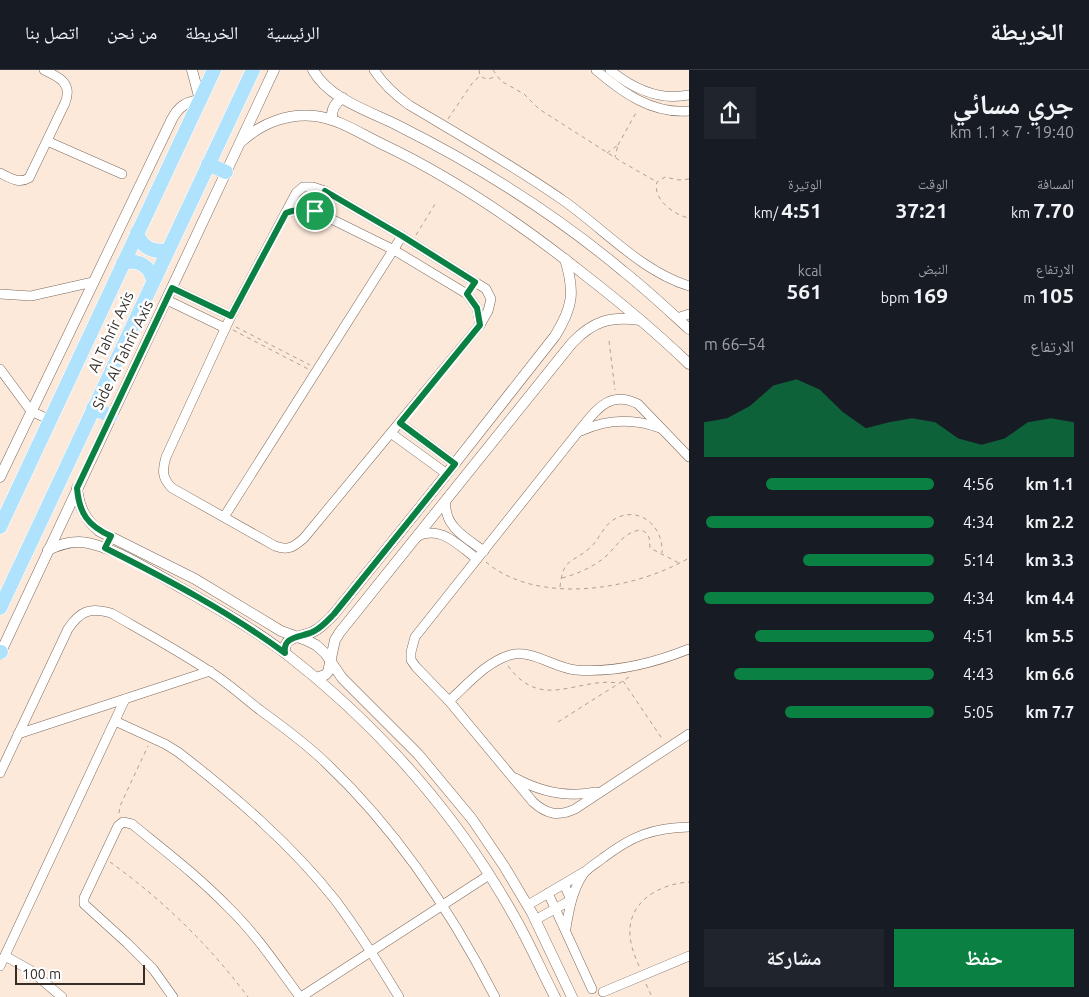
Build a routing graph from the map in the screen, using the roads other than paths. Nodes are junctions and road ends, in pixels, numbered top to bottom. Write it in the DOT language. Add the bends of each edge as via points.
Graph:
graph roads {
  1 [pos="44,70"];
  2 [pos="192,70"];
  3 [pos="214,70"];
  4 [pos="252,70"];
  5 [pos="274,70"];
  6 [pos="313,70"];
  7 [pos="374,70"];
  8 [pos="596,70"];
  9 [pos="610,70"];
  10 [pos="689,95"];
  11 [pos="342,98"];
  12 [pos="200,100"];
  13 [pos="689,111"];
  14 [pos="332,120"];
  15 [pos="47,141"];
  16 [pos="238,145"];
  17 [pos="208,164"];
  18 [pos="226,172"];
  19 [pos="0,173"];
  20 [pos="122,174"];
  21 [pos="325,191"];
  22 [pos="315,211"];
  23 [pos="286,213"];
  24 [pos="137,233"];
  25 [pos="402,236"];
  26 [pos="168,250"];
  27 [pos="394,250"];
  28 [pos="565,259"];
  29 [pos="123,263"];
  30 [pos="153,280"];
  31 [pos="93,282"];
  32 [pos="475,282"];
  33 [pos="689,286"];
  34 [pos="172,288"];
  35 [pos="0,294"];
  36 [pos="467,294"];
  37 [pos="167,300"];
  38 [pos="689,314"];
  39 [pos="677,318"];
  40 [pos="642,320"];
  41 [pos="227,323"];
  42 [pos="480,325"];
  43 [pos="689,328"];
  44 [pos="689,364"];
  45 [pos="0,369"];
  46 [pos="93,408"];
  47 [pos="31,411"];
  48 [pos="111,416"];
  49 [pos="50,420"];
  50 [pos="400,423"];
  51 [pos="661,428"];
  52 [pos="578,432"];
  53 [pos="392,434"];
  54 [pos="689,458"];
  55 [pos="455,464"];
  56 [pos="447,474"];
  57 [pos="0,477"];
  58 [pos="77,488"];
  59 [pos="446,501"];
  60 [pos="224,517"];
  61 [pos="0,527"];
  62 [pos="111,536"];
  63 [pos="416,538"];
  64 [pos="105,548"];
  65 [pos="48,550"];
  66 [pos="480,556"];
  67 [pos="0,608"];
  68 [pos="295,637"];
  69 [pos="689,649"];
  70 [pos="0,653"];
  71 [pos="285,653"];
  72 [pos="331,662"];
  73 [pos="210,671"];
  74 [pos="316,678"];
  75 [pos="125,699"];
  76 [pos="449,701"];
  77 [pos="115,721"];
  78 [pos="18,734"];
  79 [pos="689,734"];
  80 [pos="0,773"];
  81 [pos="511,776"];
  82 [pos="602,791"];
  83 [pos="689,826"];
  84 [pos="585,872"];
  85 [pos="489,875"];
  86 [pos="564,884"];
  87 [pos="548,893"];
  88 [pos="571,900"];
  89 [pos="443,904"];
  90 [pos="528,905"];
  91 [pos="556,908"];
  92 [pos="536,920"];
  93 [pos="566,928"];
  94 [pos="371,951"];
  95 [pos="5,956"];
  96 [pos="689,956"];
  97 [pos="0,966"];
  98 [pos="592,993"];
  99 [pos="602,995"];
  100 [pos="62,997"];
  101 [pos="174,997"];
  102 [pos="300,997"];
  103 [pos="399,997"];
  104 [pos="495,997"];
  105 [pos="554,997"];
  106 [pos="572,997"];
  1 -- 15 [label="street" via="61,78 68,90"];
  2 -- 12 [label="street"];
  3 -- 12 [label="main road, Al Tahrir Axis"];
  4 -- 17 [label="main road, Al Tahrir Axis"];
  5 -- 16 [label="street, Side Al Tahrir Axis"];
  6 -- 11 [label="street" via="328,88"];
  7 -- 33 [label="street" via="392,92 409,105 525,175 658,273"];
  8 -- 13 [label="street" via="642,102 663,110"];
  9 -- 10 [label="street" via="652,93"];
  11 -- 14 [label="street" via="334,105"];
  11 -- 39 [label="street" via="429,141 512,190 623,270"];
  12 -- 24 [label="main road, Al Tahrir Axis"];
  12 -- 31 [label="street" via="178,108"];
  14 -- 16 [label="street" via="307,116 281,119 258,129"];
  14 -- 28 [label="street" via="417,160 458,184"];
  15 -- 19 [label="street" via="29,178 17,181"];
  15 -- 20 [label="street"];
  16 -- 18 [label="street, Side Al Tahrir Axis"];
  17 -- 18 [label="main road"];
  17 -- 26 [label="main road, Al Tahrir Axis"];
  18 -- 34 [label="street, Side Al Tahrir Axis"];
  21 -- 22 [label="street"];
  21 -- 23 [label="street" via="313,186 303,187 296,193"];
  21 -- 25 [label="street"];
  22 -- 23 [label="street" via="305,208"];
  22 -- 27 [label="street"];
  23 -- 41 [label="street"];
  24 -- 26 [label="main road" via="139,240 149,249"];
  24 -- 29 [label="main road, Al Tahrir Axis"];
  25 -- 27 [label="street"];
  25 -- 32 [label="street"];
  26 -- 30 [label="main road, Al Tahrir Axis"];
  27 -- 36 [label="street"];
  27 -- 60 [label="street"];
  28 -- 40 [label="street"];
  28 -- 55 [label="street" via="571,279 566,319"];
  29 -- 30 [label="main road" via="142,264 152,273"];
  29 -- 49 [label="main road, Al Tahrir Axis"];
  30 -- 46 [label="main road, Al Tahrir Axis"];
  31 -- 35 [label="street" via="31,296"];
  31 -- 47 [label="street"];
  32 -- 36 [label="street"];
  32 -- 42 [label="street" via="486,289 491,299"];
  34 -- 37 [label="street, Side Al Tahrir Axis"];
  34 -- 41 [label="street"];
  36 -- 42 [label="street" via="477,308"];
  37 -- 41 [label="street"];
  37 -- 48 [label="street, Side Al Tahrir Axis"];
  38 -- 39 [label="street"];
  39 -- 43 [label="street"];
  40 -- 44 [label="street"];
  40 -- 59 [label="street" via="601,321 584,331"];
  41 -- 60 [label="street" via="162,469 164,481 172,488"];
  42 -- 50 [label="street"];
  45 -- 47 [label="street"];
  46 -- 48 [label="main road"];
  46 -- 67 [label="main road, Al Tahrir Axis"];
  47 -- 49 [label="street"];
  47 -- 57 [label="street"];
  48 -- 58 [label="street, Side Al Tahrir Axis"];
  49 -- 61 [label="main road, Al Tahrir Axis"];
  50 -- 53 [label="street"];
  50 -- 55 [label="street"];
  51 -- 52 [label="street" via="619,421"];
  51 -- 52 [label="street" via="638,404 630,400 616,400 604,403"];
  51 -- 54 [label="street"];
  52 -- 66 [label="street"];
  53 -- 56 [label="street"];
  53 -- 60 [label="street" via="295,547 284,549 275,546"];
  55 -- 56 [label="street"];
  56 -- 68 [label="street" via="334,614 316,631"];
  58 -- 62 [label="street" via="82,512 99,531"];
  58 -- 65 [label="street, Side Al Tahrir Axis"];
  59 -- 63 [label="street"];
  59 -- 66 [label="street" via="450,523"];
  62 -- 64 [label="street"];
  62 -- 68 [label="street"];
  63 -- 66 [label="street" via="428,532 441,534"];
  63 -- 72 [label="street" via="340,632"];
  64 -- 65 [label="street" via="76,542"];
  64 -- 71 [label="street" via="228,615"];
  65 -- 70 [label="street, Side Al Tahrir Axis"];
  66 -- 76 [label="street" via="412,644 411,660"];
  68 -- 71 [label="street" via="285,644"];
  68 -- 72 [label="street" via="316,645"];
  69 -- 76 [label="street" via="654,661 595,670 575,670 523,654 512,654 493,662"];
  71 -- 74 [label="street"];
  72 -- 74 [label="street" via="328,672"];
  72 -- 90 [label="street" via="346,682 449,790 472,819"];
  73 -- 75 [label="street"];
  73 -- 78 [label="street" via="111,613 98,609 86,611 75,618 68,629"];
  73 -- 89 [label="street" via="298,739 360,796"];
  74 -- 85 [label="street" via="406,765 458,829"];
  75 -- 77 [label="street"];
  75 -- 78 [label="street"];
  76 -- 81 [label="street"];
  77 -- 94 [label="street" via="165,744 256,816 335,901"];
  77 -- 95 [label="street"];
  78 -- 80 [label="street"];
  79 -- 82 [label="street"];
  81 -- 82 [label="street" via="535,788 555,793 574,795"];
  81 -- 82 [label="street" via="540,808 557,814 574,809"];
  83 -- 84 [label="street" via="666,828 636,837 621,844"];
  84 -- 86 [label="street"];
  84 -- 88 [label="street"];
  85 -- 89 [label="street"];
  85 -- 105 [label="street" via="515,916"];
  86 -- 87 [label="street"];
  86 -- 88 [label="street"];
  87 -- 90 [label="street"];
  87 -- 91 [label="street"];
  88 -- 91 [label="street"];
  88 -- 93 [label="street"];
  89 -- 94 [label="street"];
  89 -- 104 [label="street"];
  90 -- 92 [label="street"];
  91 -- 92 [label="street"];
  91 -- 93 [label="street"];
  92 -- 106 [label="street"];
  93 -- 98 [label="street"];
  94 -- 102 [label="street"];
  94 -- 103 [label="street"];
  95 -- 97 [label="street"];
  95 -- 100 [label="street" via="30,970"];
  96 -- 99 [label="street"];
  98 -- 99 [label="street" via="600,988"];
  101 -- 102 [label="street" via="153,969 84,904 120,824 126,822 193,873 230,908"];
}
